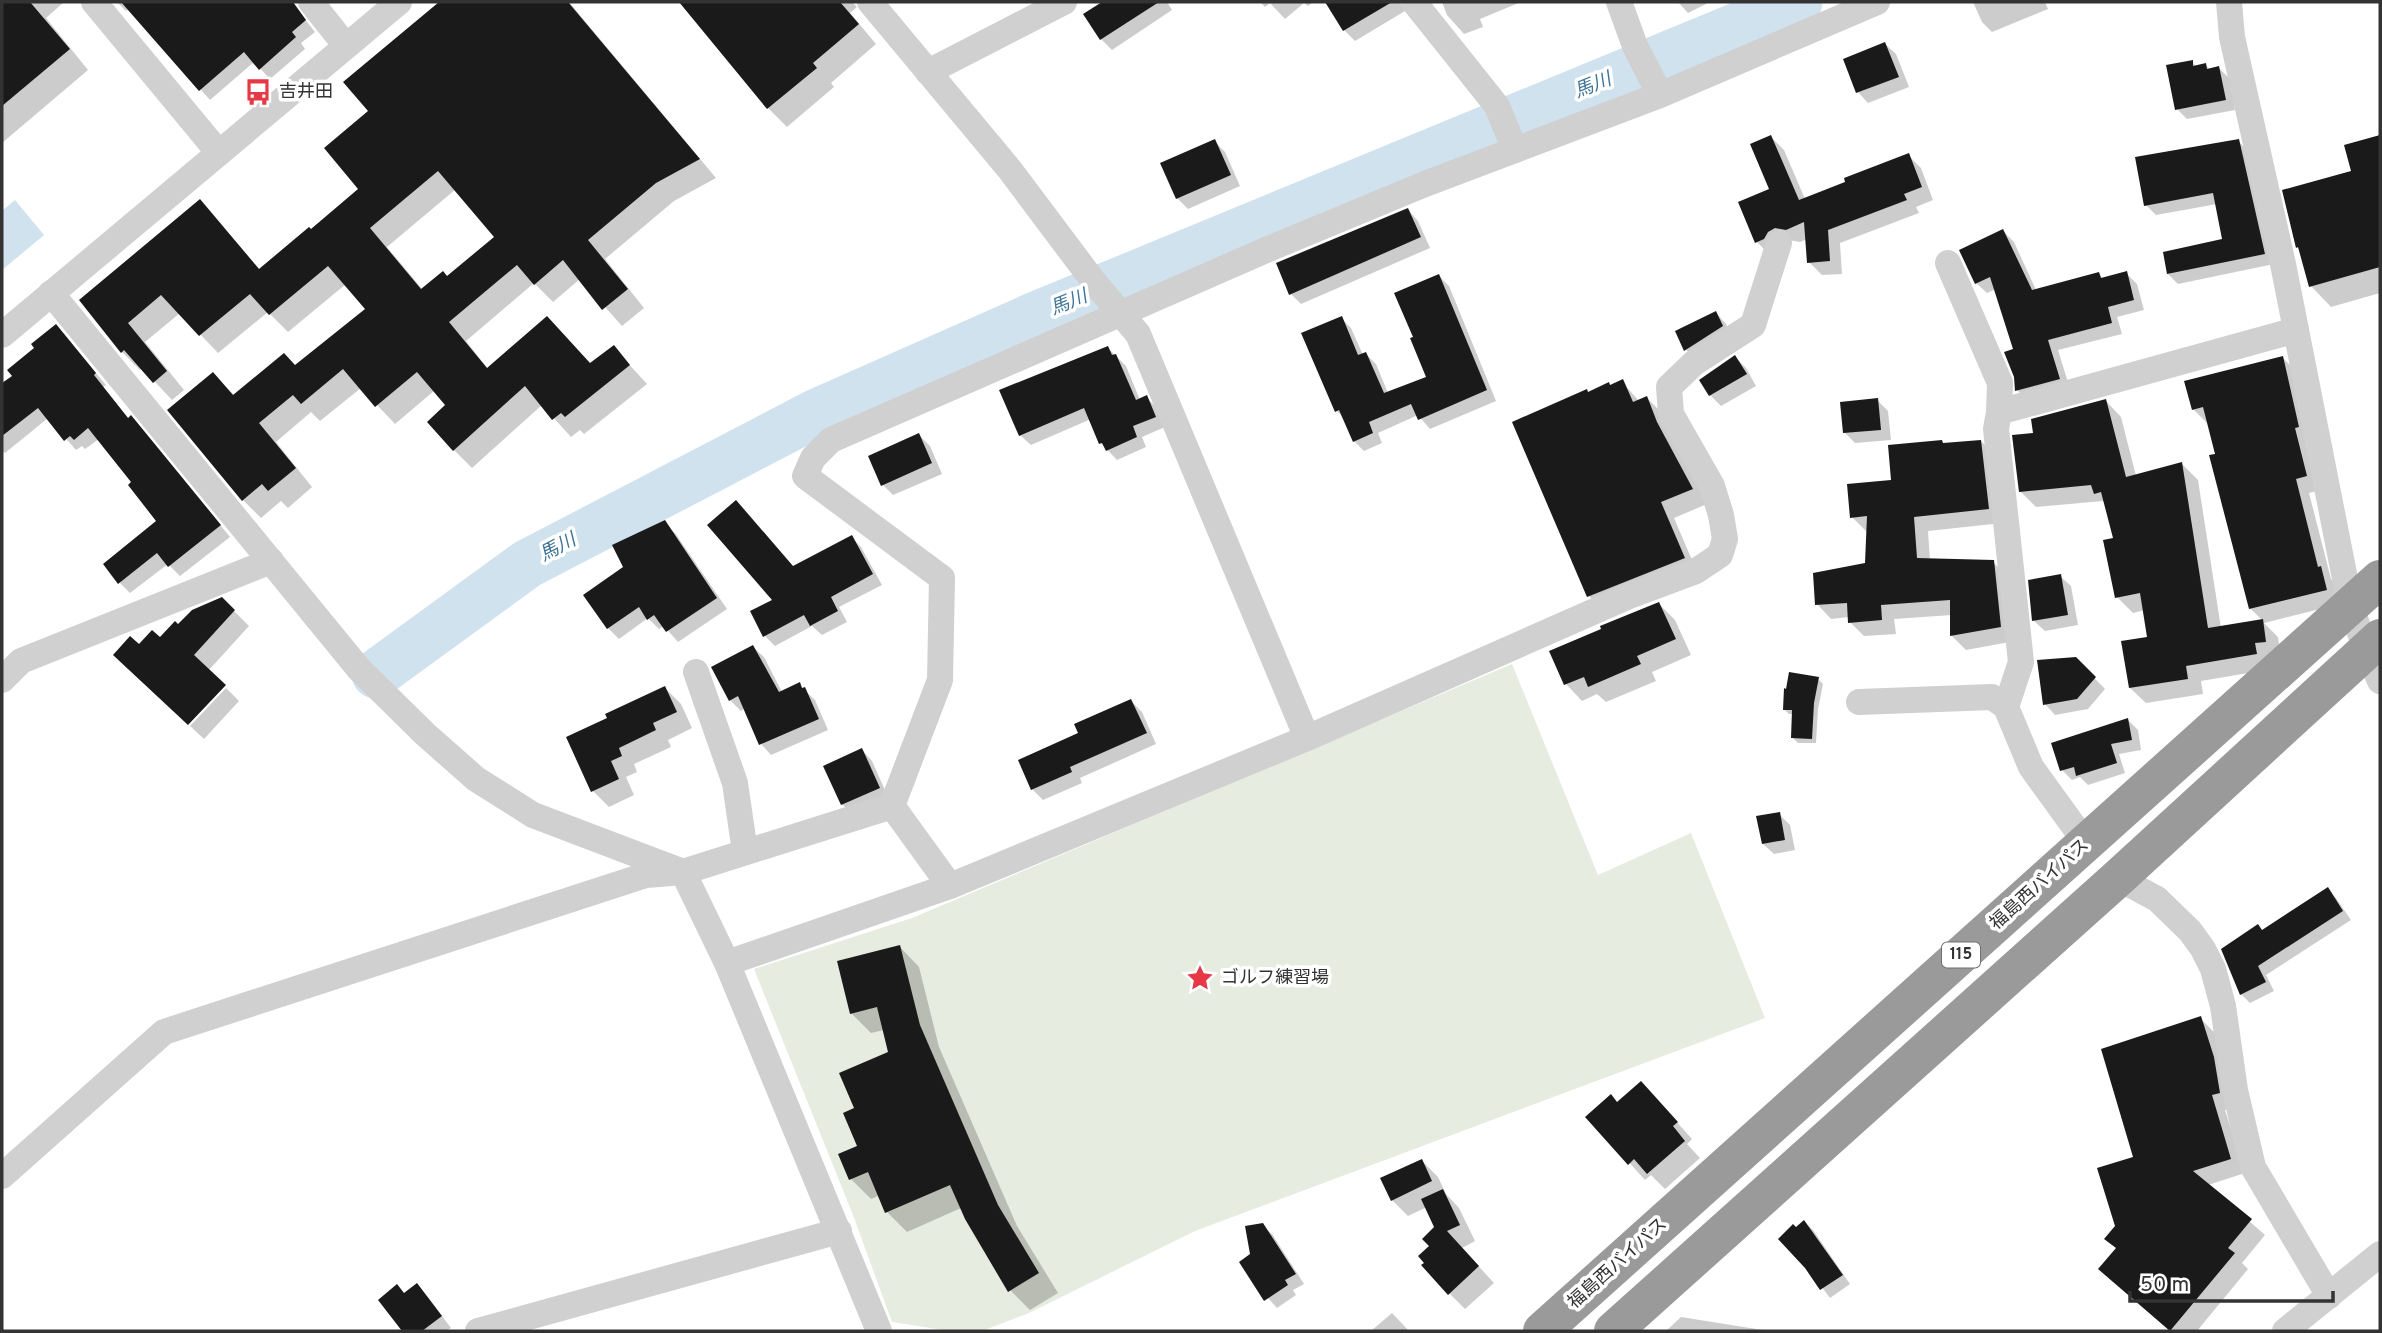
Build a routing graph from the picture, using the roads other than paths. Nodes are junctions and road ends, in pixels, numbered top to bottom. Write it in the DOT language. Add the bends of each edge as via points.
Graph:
graph roads {
  1 [pos="94,2"];
  2 [pos="311,2"];
  3 [pos="399,2"];
  4 [pos="870,2"];
  5 [pos="1063,2"];
  6 [pos="1414,2"];
  7 [pos="1619,2"];
  8 [pos="1877,2"];
  9 [pos="2229,2"];
  10 [pos="346,46"];
  11 [pos="928,72"];
  12 [pos="1656,89"];
  13 [pos="1512,141"];
  14 [pos="219,153"];
  15 [pos="1779,243"];
  16 [pos="1948,263"];
  17 [pos="51,293"];
  18 [pos="1116,309"];
  19 [pos="2295,330"];
  20 [pos="2,335"];
  21 [pos="1999,412"];
  22 [pos="271,561"];
  23 [pos="2380,579"];
  24 [pos="2350,604"];
  25 [pos="2375,656"];
  26 [pos="696,672"];
  27 [pos="2,680"];
  28 [pos="1859,702"];
  29 [pos="2006,707"];
  30 [pos="1307,738"];
  31 [pos="892,806"];
  32 [pos="2086,843"];
  33 [pos="745,852"];
  34 [pos="683,872"];
  35 [pos="2118,877"];
  36 [pos="950,886"];
  37 [pos="726,963"];
  38 [pos="2,1176"];
  39 [pos="838,1231"];
  40 [pos="2380,1254"];
  41 [pos="2329,1296"];
  42 [pos="478,1331"];
  43 [pos="880,1331"];
  44 [pos="1542,1331"];
  45 [pos="1614,1331"];
  46 [pos="2285,1331"];
  1 -- 14 [label="street"];
  2 -- 10 [label="street"];
  3 -- 10 [label="street"];
  4 -- 11 [label="street"];
  5 -- 11 [label="street"];
  6 -- 13 [label="street" via="1497,106"];
  7 -- 12 [label="street"];
  8 -- 12 [label="street"];
  9 -- 19 [label="street" via="2232,37"];
  10 -- 14 [label="street"];
  11 -- 18 [label="street"];
  12 -- 13 [label="street"];
  13 -- 18 [label="street" via="1425,184"];
  14 -- 17 [label="street"];
  15 -- 30 [label="street" via="1753,325 1694,363 1669,387 1671,414 1706,474 1721,515 1725,539 1720,555 1696,571"];
  16 -- 21 [label="street" via="2000,383"];
  17 -- 20 [label="street"];
  17 -- 22 [label="street"];
  18 -- 30 [label="street" via="1138,334"];
  18 -- 31 [label="street" via="831,440 813,458 805,476 942,578 940,680"];
  19 -- 21 [label="street"];
  19 -- 24 [label="street"];
  21 -- 29 [label="street" via="1996,429 2021,662"];
  22 -- 27 [label="street" via="21,661"];
  22 -- 34 [label="street" via="359,669 476,779 533,815"];
  23 -- 24 [label="highway, 福島西バイパス / 115"];
  24 -- 25 [label="street"];
  24 -- 32 [label="highway, 福島西バイパス / 115"];
  25 -- 35 [label="highway, 115"];
  26 -- 33 [label="street" via="735,783"];
  28 -- 29 [label="street" via="1992,697"];
  29 -- 32 [label="street" via="2031,767"];
  30 -- 36 [label="street"];
  31 -- 33 [label="street"];
  31 -- 36 [label="street"];
  32 -- 44 [label="highway, 福島西バイパス / 115"];
  33 -- 34 [label="street"];
  34 -- 37 [label="street"];
  34 -- 38 [label="street" via="646,875 164,1032"];
  35 -- 41 [label="street" via="2157,899 2203,949 2223,1006 2235,1090 2253,1167"];
  35 -- 45 [label="highway, 115"];
  36 -- 37 [label="street"];
  37 -- 39 [label="street"];
  39 -- 42 [label="street"];
  39 -- 43 [label="street"];
  40 -- 41 [label="street"];
  41 -- 46 [label="street"];
}
